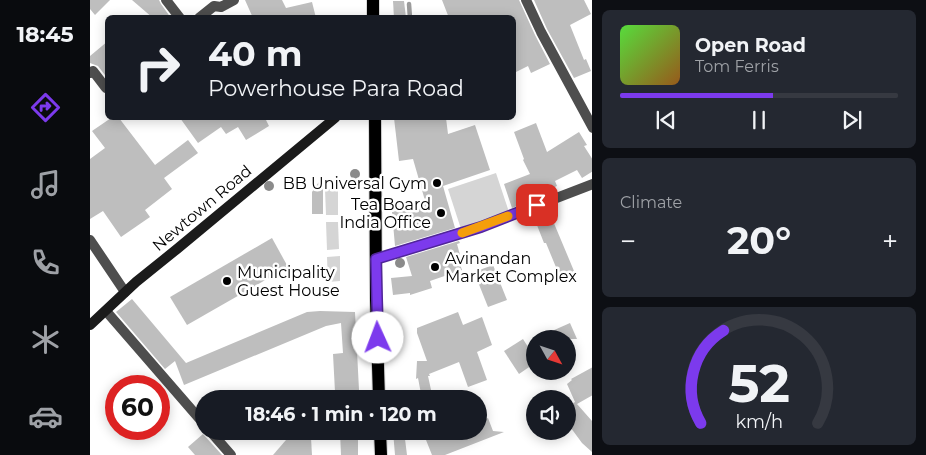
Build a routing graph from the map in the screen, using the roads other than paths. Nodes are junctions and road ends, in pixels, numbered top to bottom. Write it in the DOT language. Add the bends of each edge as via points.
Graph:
graph roads {
  1 [pos="166,0"];
  2 [pos="234,0"];
  3 [pos="373,0"];
  4 [pos="526,0"];
  5 [pos="178,15"];
  6 [pos="203,15"];
  7 [pos="373,15"];
  8 [pos="90,73"];
  9 [pos="105,87"];
  10 [pos="333,120"];
  11 [pos="375,120"];
  12 [pos="592,128"];
  13 [pos="592,184"];
  14 [pos="90,240"];
  15 [pos="376,259"];
  16 [pos="125,292"];
  17 [pos="106,311"];
  18 [pos="90,325"];
  19 [pos="379,390"];
  20 [pos="195,414"];
  21 [pos="218,440"];
  22 [pos="380,440"];
  23 [pos="231,455"];
  24 [pos="381,455"];
  1 -- 5 [label="street"];
  2 -- 6 [label="street" via="221,8 214,6"];
  3 -- 7 [label="main road"];
  4 -- 12 [label="street"];
  8 -- 9 [label="street" via="93,70"];
  10 -- 16 [label="street, Newtown Road"];
  11 -- 15 [label="main road"];
  13 -- 15 [label="street" via="481,227"];
  14 -- 16 [label="street"];
  15 -- 19 [label="main road"];
  16 -- 17 [label="street, Newtown Road"];
  17 -- 18 [label="street, Newtown Road"];
  17 -- 20 [label="street"];
  21 -- 23 [label="street"];
  22 -- 24 [label="main road"];
}
